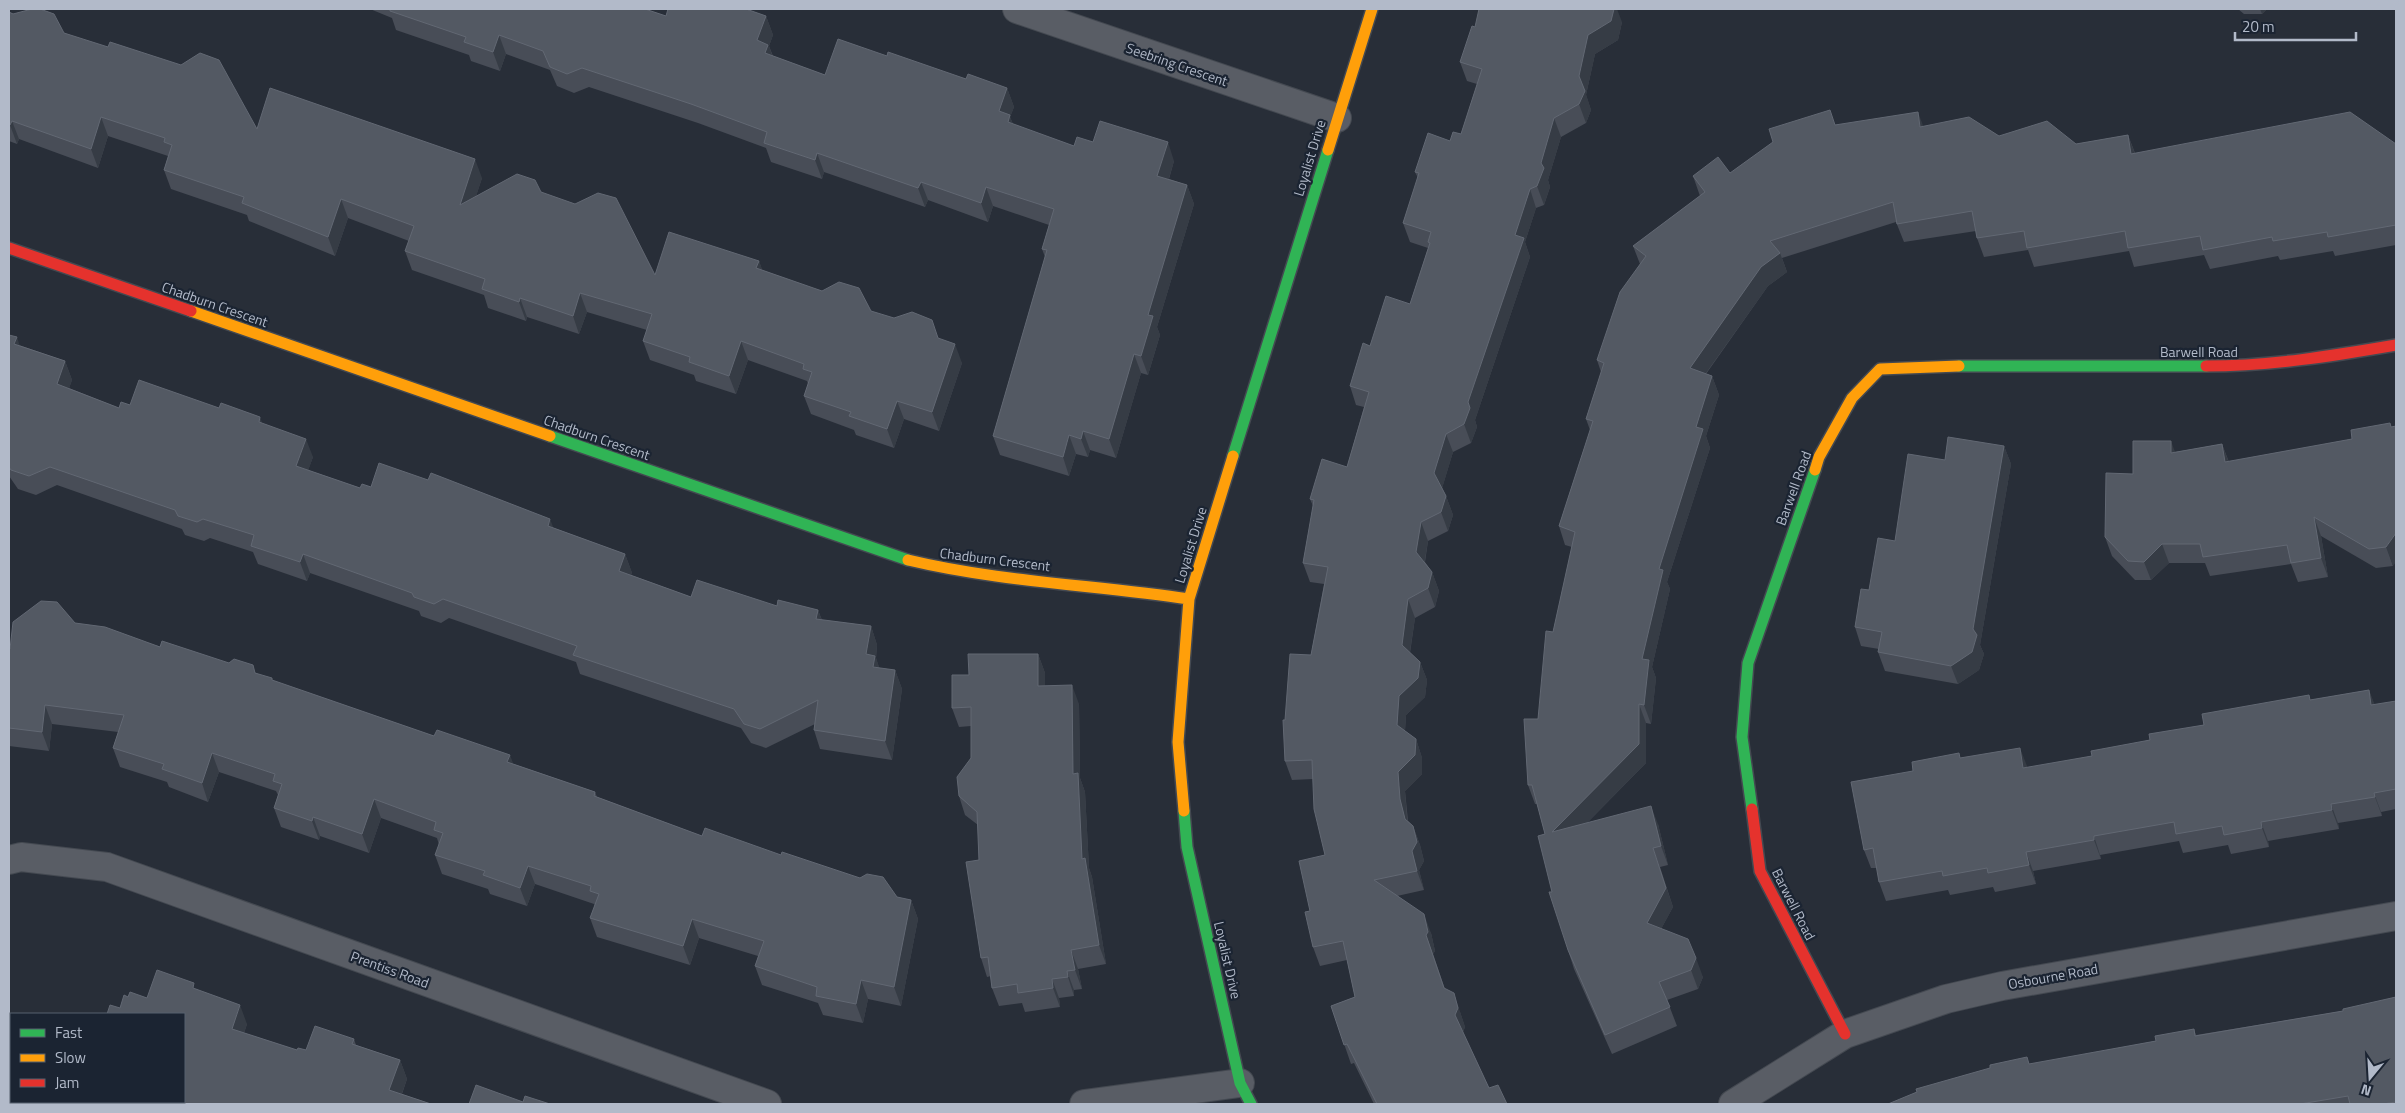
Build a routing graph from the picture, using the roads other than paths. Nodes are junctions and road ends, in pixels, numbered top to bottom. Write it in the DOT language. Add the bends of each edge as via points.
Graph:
graph roads {
  1 [pos="1017,9"];
  2 [pos="1372,9"];
  3 [pos="1337,118"];
  4 [pos="9,248"];
  5 [pos="2396,345"];
  6 [pos="1189,599"];
  7 [pos="9,860"];
  8 [pos="2396,916"];
  9 [pos="1845,1034"];
  10 [pos="1246,1094"];
  11 [pos="767,1104"];
  12 [pos="1084,1104"];
  13 [pos="1733,1104"];
  1 -- 3 [label="street, Seebring Crescent"];
  2 -- 3 [label="street, Loyalist Drive"];
  3 -- 6 [label="street, Loyalist Drive"];
  4 -- 6 [label="street, Chadburn Crescent" via="908,560 962,572 1118,588"];
  5 -- 9 [label="street, Barwell Road" via="2304,361 2245,366 1880,369 1852,398 1818,457 1748,663 1742,737 1760,871"];
  6 -- 10 [label="street, Loyalist Drive" via="1178,742 1186,847"];
  7 -- 11 [label="street, Prentiss Road" via="21,857 107,867"];
  8 -- 9 [label="street, Osbourne Road" via="2002,986 1946,999"];
  9 -- 13 [label="street, Osbourne Road"];
  10 -- 12 [label="street"];
}
